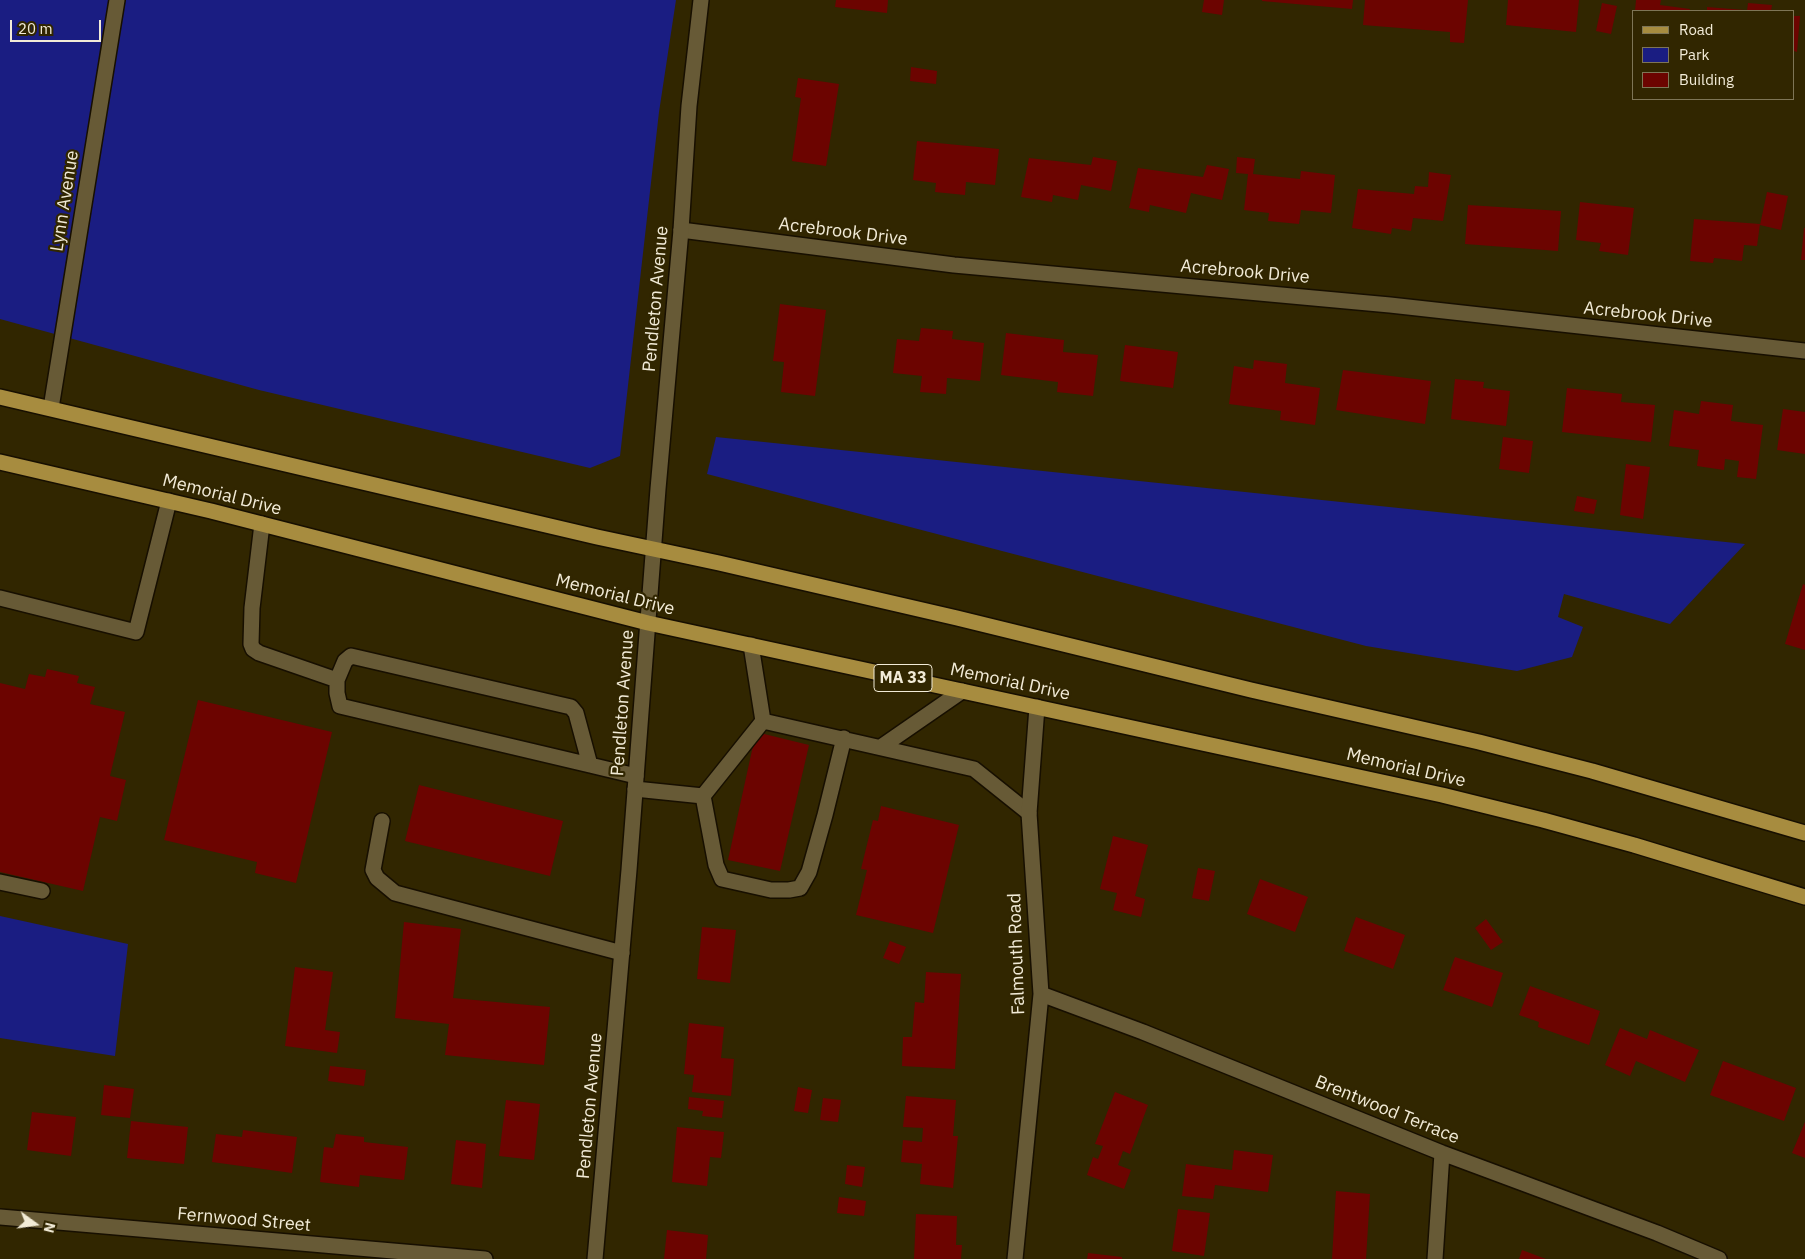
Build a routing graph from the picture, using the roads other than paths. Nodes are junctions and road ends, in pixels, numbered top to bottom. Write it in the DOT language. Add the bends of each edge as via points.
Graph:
graph roads {
  1 [pos="117,0"];
  2 [pos="701,0"];
  3 [pos="681,230"];
  4 [pos="1805,351"];
  5 [pos="0,397"];
  6 [pos="50,408"];
  7 [pos="0,462"];
  8 [pos="169,501"];
  9 [pos="262,524"];
  10 [pos="654,549"];
  11 [pos="0,598"];
  12 [pos="648,623"];
  13 [pos="751,645"];
  14 [pos="337,680"];
  15 [pos="962,690"];
  16 [pos="1037,707"];
  17 [pos="763,721"];
  18 [pos="844,738"];
  19 [pos="881,747"];
  20 [pos="590,765"];
  21 [pos="636,782"];
  22 [pos="703,796"];
  23 [pos="1029,813"];
  24 [pos="382,821"];
  25 [pos="1805,833"];
  26 [pos="0,882"];
  27 [pos="42,892"];
  28 [pos="1805,897"];
  29 [pos="622,953"];
  30 [pos="1041,994"];
  31 [pos="1442,1153"];
  32 [pos="0,1217"];
  33 [pos="485,1259"];
  34 [pos="595,1259"];
  35 [pos="1015,1259"];
  36 [pos="1435,1259"];
  37 [pos="1719,1259"];
  1 -- 6 [label="street, Lynn Avenue"];
  2 -- 3 [label="street, Pendleton Avenue" via="689,106"];
  3 -- 4 [label="street, Acrebrook Drive" via="954,265 1350,301"];
  3 -- 10 [label="street, Pendleton Avenue"];
  5 -- 6 [label="main road"];
  6 -- 10 [label="main road"];
  7 -- 8 [label="main road, Memorial Drive / MA 33"];
  8 -- 9 [label="main road, Memorial Drive / MA 33"];
  8 -- 11 [label="street" via="136,632"];
  9 -- 12 [label="main road, Memorial Drive / MA 33"];
  9 -- 14 [label="street" via="252,608 253,649"];
  10 -- 12 [label="street, Pendleton Avenue"];
  10 -- 25 [label="main road" via="1479,742"];
  12 -- 13 [label="main road, Memorial Drive / MA 33"];
  12 -- 21 [label="street, Pendleton Avenue"];
  13 -- 15 [label="main road, Memorial Drive / MA 33"];
  13 -- 17 [label="street"];
  14 -- 20 [label="street" via="336,694 340,706"];
  14 -- 20 [label="street" via="351,656 571,707 576,713"];
  15 -- 16 [label="main road, Memorial Drive / MA 33"];
  15 -- 19 [label="street"];
  16 -- 23 [label="street, Falmouth Road"];
  16 -- 28 [label="main road, Memorial Drive / MA 33" via="1544,820"];
  17 -- 18 [label="street"];
  17 -- 22 [label="street"];
  18 -- 19 [label="street"];
  18 -- 22 [label="street" via="809,872 800,888 771,890 722,878 716,865"];
  19 -- 23 [label="street" via="974,769"];
  20 -- 21 [label="street"];
  21 -- 22 [label="street"];
  21 -- 29 [label="street, Pendleton Avenue"];
  23 -- 30 [label="street, Falmouth Road"];
  24 -- 29 [label="street" via="373,870 377,878 395,893"];
  26 -- 27 [label="street"];
  29 -- 34 [label="street, Pendleton Avenue"];
  30 -- 31 [label="street, Brentwood Terrace"];
  30 -- 35 [label="street, Falmouth Road"];
  31 -- 36 [label="street"];
  31 -- 37 [label="street, Brentwood Terrace"];
  32 -- 33 [label="street, Fernwood Street"];
}
